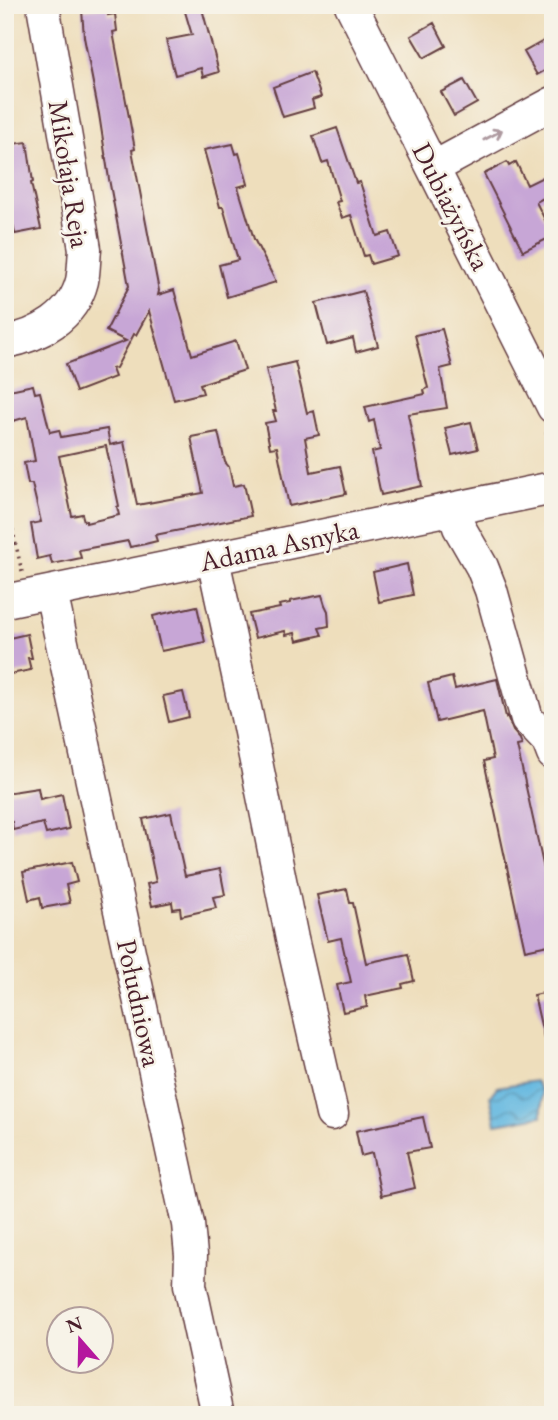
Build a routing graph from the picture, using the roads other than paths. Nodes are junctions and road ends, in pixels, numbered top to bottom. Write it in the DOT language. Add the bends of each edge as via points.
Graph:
graph roads {
  1 [pos="43,5"];
  2 [pos="351,5"];
  3 [pos="553,103"];
  4 [pos="433,168"];
  5 [pos="5,342"];
  6 [pos="541,351"];
  7 [pos="553,407"];
  8 [pos="553,488"];
  9 [pos="453,509"];
  10 [pos="213,559"];
  11 [pos="51,592"];
  12 [pos="5,601"];
  13 [pos="553,754"];
  14 [pos="332,1114"];
  15 [pos="218,1415"];
  1 -- 5 [label="street, Mikołaja Reja" via="85,249 82,282 71,306 53,324"];
  2 -- 4 [label="street, Dubiażyńska"];
  4 -- 3 [label="street, one-way"];
  4 -- 6 [label="street, Dubiażyńska"];
  6 -- 7 [label="street, Dubiażyńska"];
  8 -- 9 [label="street, Adama Asnyka"];
  9 -- 10 [label="street, Adama Asnyka"];
  9 -- 13 [label="street" via="491,590 527,719 548,741"];
  10 -- 11 [label="street, Adama Asnyka"];
  10 -- 14 [label="street"];
  11 -- 12 [label="street, Adama Asnyka"];
  11 -- 15 [label="street, Południowa" via="188,1224 190,1285"];
}
